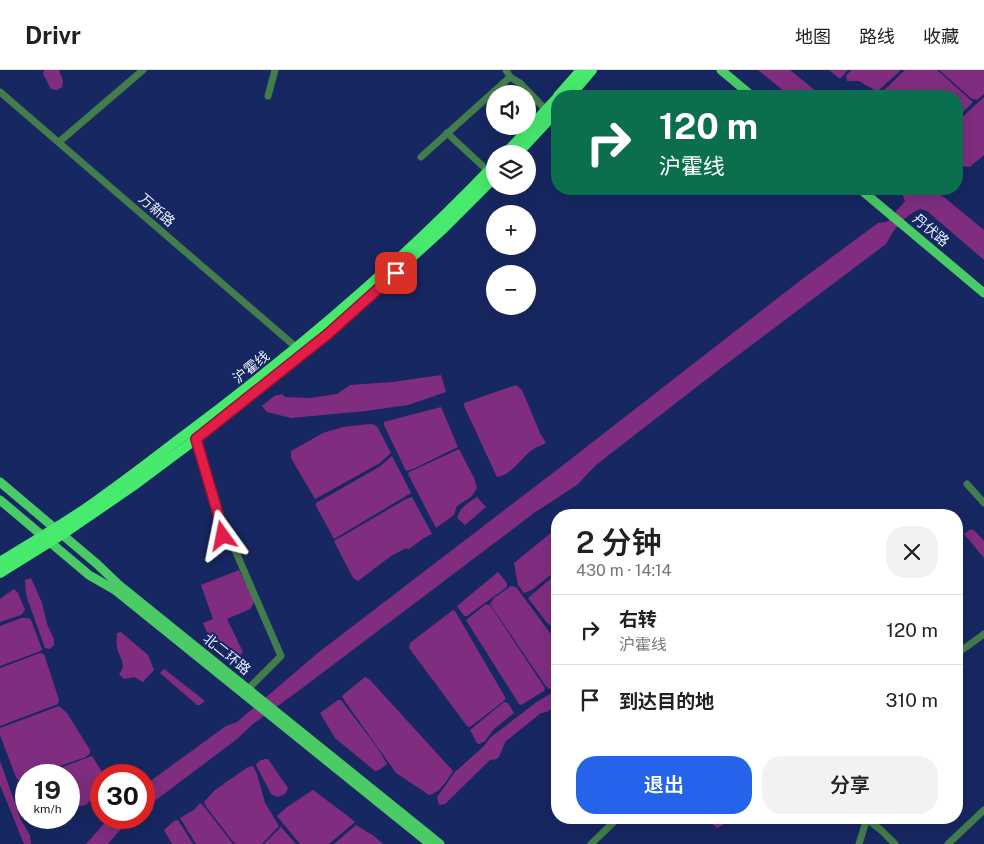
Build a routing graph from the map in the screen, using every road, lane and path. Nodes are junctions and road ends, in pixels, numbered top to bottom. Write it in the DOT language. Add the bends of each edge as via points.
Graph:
graph roads {
  1 [pos="143,70"];
  2 [pos="275,70"];
  3 [pos="581,70"];
  4 [pos="592,70"];
  5 [pos="721,70"];
  6 [pos="508,73"];
  7 [pos="564,90"];
  8 [pos="575,90"];
  9 [pos="745,90"];
  10 [pos="0,92"];
  11 [pos="268,96"];
  12 [pos="551,112"];
  13 [pos="551,114"];
  14 [pos="551,114"];
  15 [pos="447,133"];
  16 [pos="58,142"];
  17 [pos="515,145"];
  18 [pos="525,145"];
  19 [pos="421,157"];
  20 [pos="486,164"];
  21 [pos="486,177"];
  22 [pos="486,178"];
  23 [pos="867,195"];
  24 [pos="984,293"];
  25 [pos="297,348"];
  26 [pos="196,439"];
  27 [pos="0,482"];
  28 [pos="966,484"];
  29 [pos="0,500"];
  30 [pos="984,503"];
  31 [pos="59,531"];
  32 [pos="46,538"];
  33 [pos="0,562"];
  34 [pos="0,573"];
  35 [pos="984,634"];
  36 [pos="963,649"];
  37 [pos="249,692"];
  38 [pos="279,719"];
  39 [pos="984,810"];
  40 [pos="612,824"];
  41 [pos="864,824"];
  42 [pos="873,824"];
  43 [pos="430,844"];
  44 [pos="440,844"];
  45 [pos="591,844"];
  46 [pos="859,844"];
  47 [pos="895,844"];
  48 [pos="948,844"];
  1 -- 16 [label="street"];
  2 -- 11 [label="street"];
  3 -- 7 [label="highway"];
  4 -- 8 [label="highway"];
  5 -- 9 [label="main road"];
  6 -- 12 [label="street"];
  6 -- 15 [label="street"];
  10 -- 16 [label="street, 万新路"];
  13 -- 17 [label="highway"];
  14 -- 18 [label="highway"];
  15 -- 19 [label="street"];
  15 -- 20 [label="street"];
  16 -- 25 [label="street, 万新路"];
  21 -- 25 [label="highway, 沪霍线" via="379,277"];
  22 -- 26 [label="highway, 沪霍线" via="418,253 328,334"];
  23 -- 24 [label="main road, 丹伏路"];
  25 -- 31 [label="highway, 沪霍线"];
  26 -- 31 [label="highway, 沪霍线"];
  26 -- 37 [label="street" via="223,536 232,542 281,656"];
  27 -- 31 [label="main road, 北二环路"];
  28 -- 30 [label="street"];
  29 -- 32 [label="main road, 北二环路"];
  31 -- 32 [label="highway, 沪霍线"];
  31 -- 37 [label="main road, 北二环路"];
  32 -- 33 [label="highway, 沪霍线"];
  32 -- 34 [label="highway, 沪霍线"];
  32 -- 37 [label="main road, 北二环路" via="89,575 115,590"];
  35 -- 36 [label="street"];
  37 -- 38 [label="main road, 北二环路"];
  38 -- 43 [label="main road, 北二环路"];
  38 -- 44 [label="main road, 北二环路"];
  39 -- 48 [label="street"];
  40 -- 45 [label="street"];
  41 -- 46 [label="street"];
  42 -- 47 [label="street"];
}
